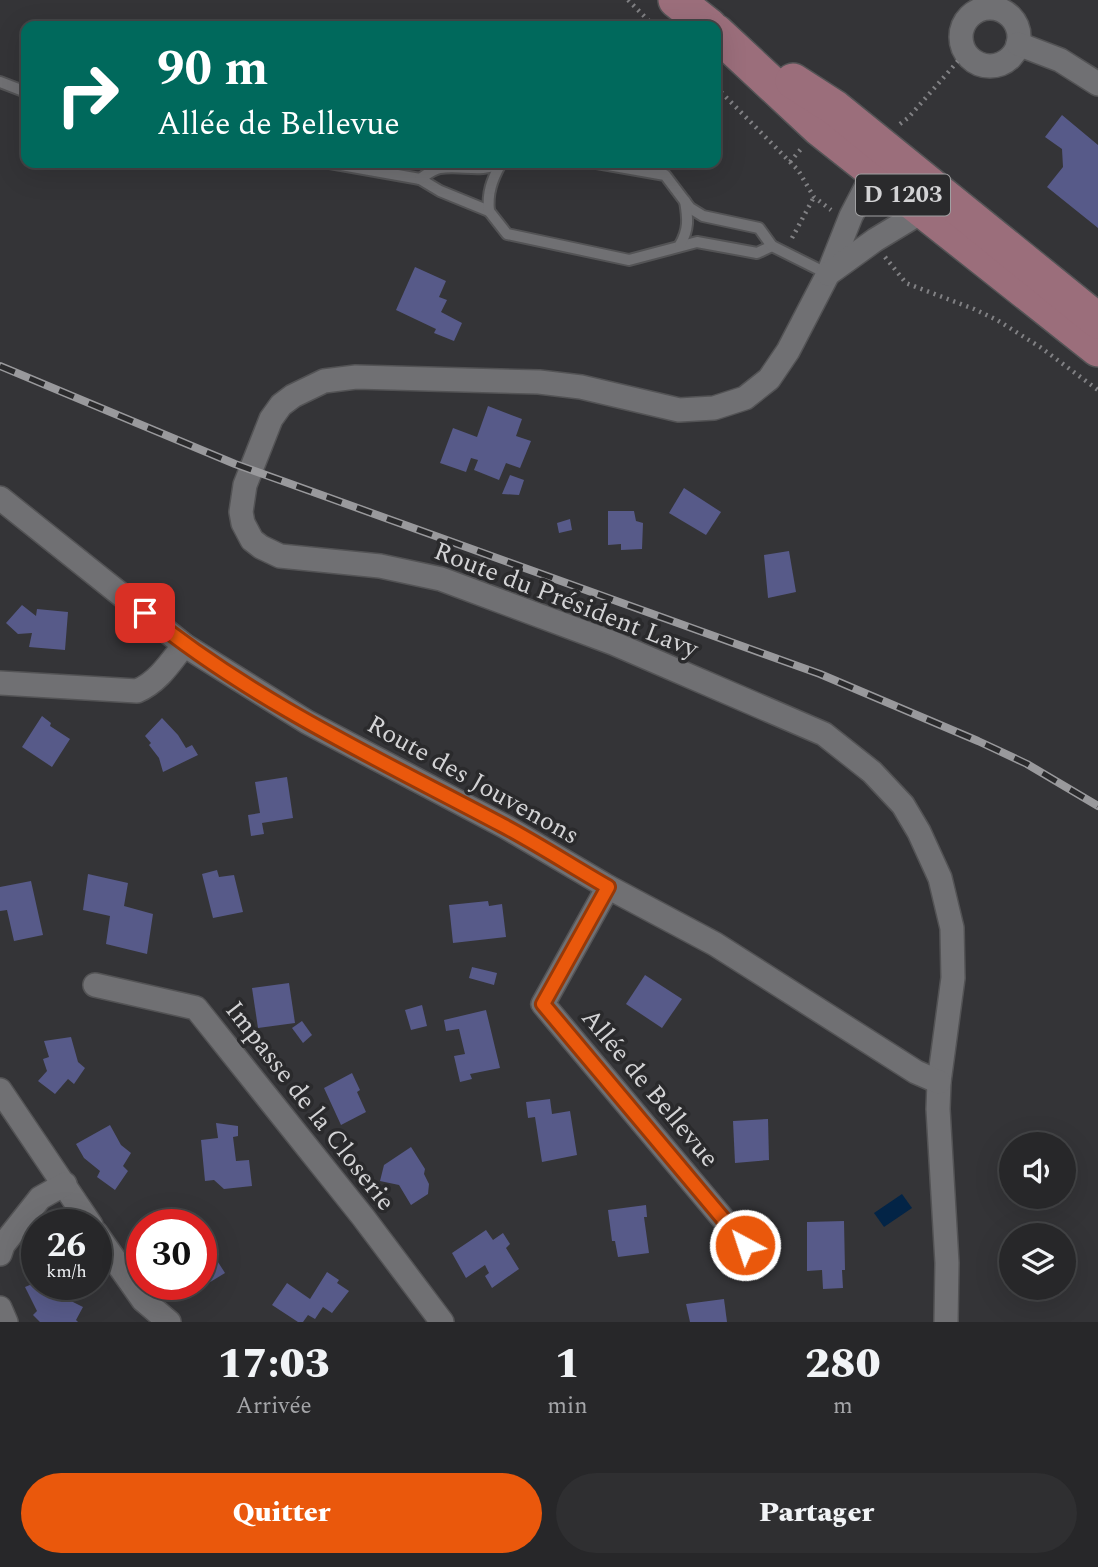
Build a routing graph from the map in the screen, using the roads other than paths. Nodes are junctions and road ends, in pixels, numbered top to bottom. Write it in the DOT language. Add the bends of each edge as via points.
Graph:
graph roads {
  1 [pos="676,0"];
  2 [pos="969,7"];
  3 [pos="703,21"];
  4 [pos="721,34"];
  5 [pos="721,36"];
  6 [pos="1018,44"];
  7 [pos="0,82"];
  8 [pos="1098,85"];
  9 [pos="21,90"];
  10 [pos="883,162"];
  11 [pos="358,168"];
  12 [pos="436,168"];
  13 [pos="448,168"];
  14 [pos="479,168"];
  15 [pos="500,168"];
  16 [pos="625,168"];
  17 [pos="420,179"];
  18 [pos="684,200"];
  19 [pos="931,202"];
  20 [pos="489,211"];
  21 [pos="680,245"];
  22 [pos="772,246"];
  23 [pos="828,274"];
  24 [pos="1098,321"];
  25 [pos="1098,349"];
  26 [pos="0,498"];
  27 [pos="184,645"];
  28 [pos="0,683"];
  29 [pos="608,887"];
  30 [pos="94,985"];
  31 [pos="939,1082"];
  32 [pos="0,1090"];
  33 [pos="65,1184"];
  34 [pos="81,1209"];
  35 [pos="745,1245"];
  36 [pos="0,1254"];
  37 [pos="112,1256"];
  38 [pos="0,1308"];
  39 [pos="6,1322"];
  40 [pos="169,1322"];
  41 [pos="442,1322"];
  42 [pos="946,1322"];
  1 -- 3 [label="main road"];
  2 -- 6 [label="street" via="1006,13 1015,23"];
  2 -- 6 [label="street" via="961,33 965,53 981,65 994,66 1007,61"];
  4 -- 10 [label="main road, D 1203" via="835,108 857,126"];
  5 -- 10 [label="main road, D 1203" via="819,128"];
  6 -- 8 [label="street" via="1060,60"];
  7 -- 9 [label="lane"];
  10 -- 19 [label="main road, D 1203"];
  10 -- 23 [label="street, Route du Président Lavy" via="851,216"];
  11 -- 17 [label="lane"];
  12 -- 17 [label="lane"];
  13 -- 14 [label="lane"];
  15 -- 20 [label="lane" via="491,182"];
  16 -- 18 [label="lane" via="665,175"];
  17 -- 20 [label="lane"];
  18 -- 21 [label="lane" via="688,221"];
  18 -- 22 [label="lane" via="703,216 759,228"];
  19 -- 23 [label="street, Route du Président Lavy"];
  19 -- 24 [label="main road, D 1203" via="1037,270"];
  19 -- 25 [label="main road, D 1203"];
  20 -- 21 [label="lane" via="507,234 629,260"];
  21 -- 22 [label="lane" via="697,242 757,253"];
  22 -- 23 [label="lane"];
  23 -- 31 [label="street, Route du Président Lavy" via="769,379 745,398 714,408 679,410 539,382 356,377 308,387 281,405 271,419 245,485 243,523 261,547 280,556 410,571 441,579 612,643 824,734 872,772 903,805 919,832 940,878 952,928 953,978"];
  26 -- 27 [label="street, Route des Jouvenons"];
  27 -- 28 [label="street" via="161,675 136,691"];
  27 -- 29 [label="street, Route des Jouvenons" via="307,722 506,827"];
  29 -- 31 [label="street, Route des Jouvenons" via="715,944 916,1072"];
  29 -- 35 [label="street, Allée de Bellevue" via="543,1004"];
  30 -- 41 [label="street, Impasse de la Closerie" via="196,1008"];
  31 -- 42 [label="street, Route du Président Lavy"];
  32 -- 33 [label="street"];
  33 -- 34 [label="street"];
  33 -- 36 [label="street" via="40,1198"];
  37 -- 40 [label="street" via="143,1300"];
  38 -- 39 [label="street"];
}
